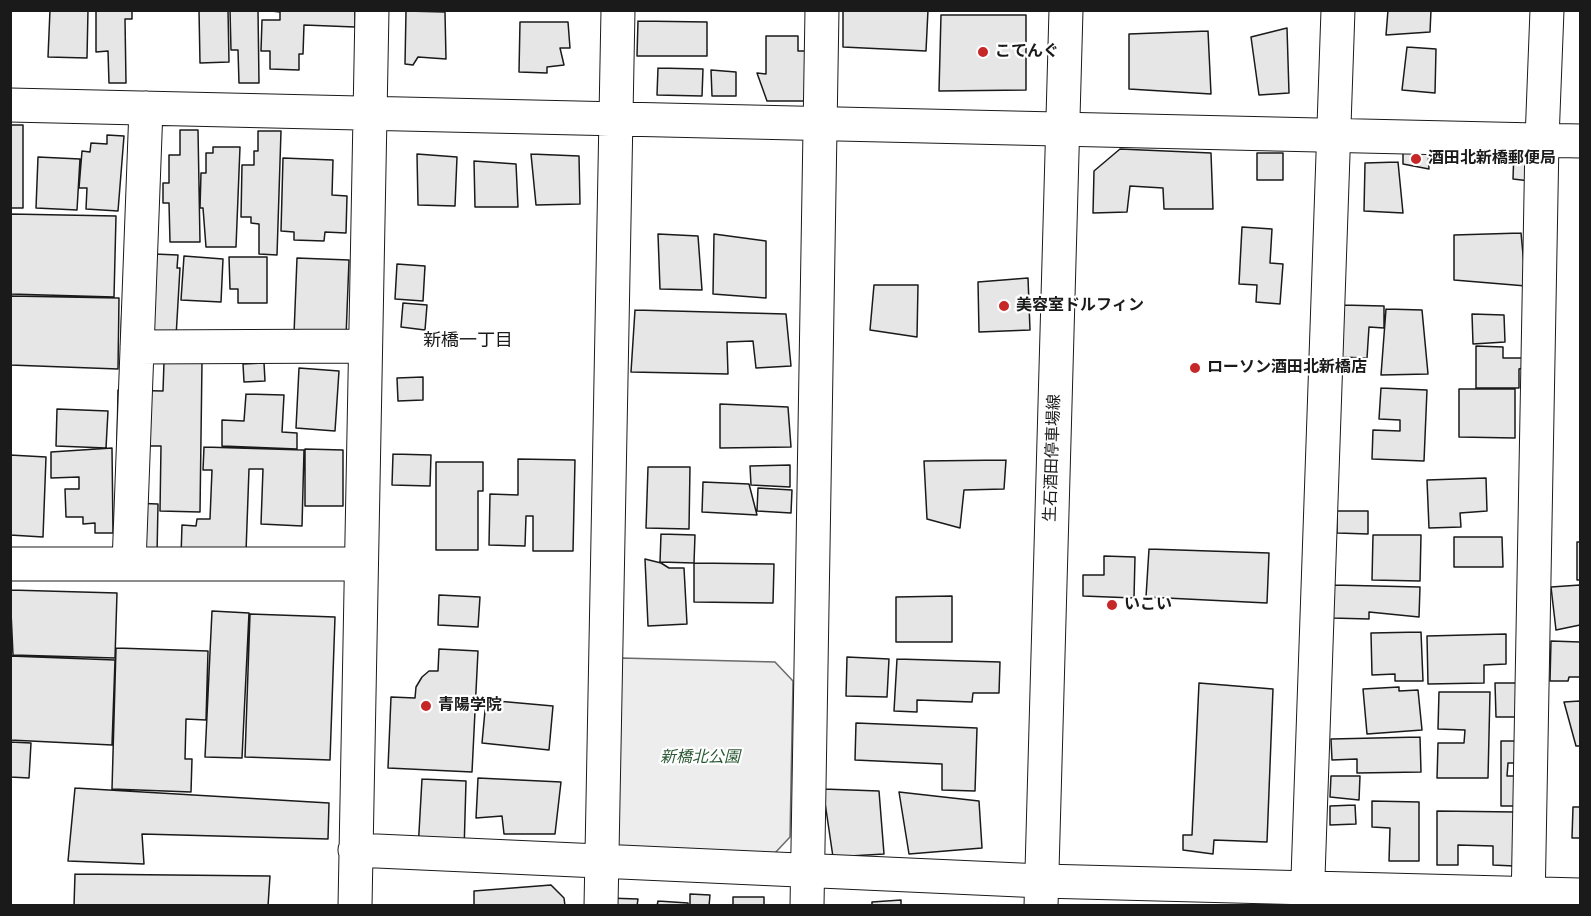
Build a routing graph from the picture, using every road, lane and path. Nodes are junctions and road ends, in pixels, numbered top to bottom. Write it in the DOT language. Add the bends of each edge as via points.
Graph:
graph roads {
  1 [pos="372,10"];
  2 [pos="618,10"];
  3 [pos="822,10"];
  4 [pos="1066,10"];
  5 [pos="1338,10"];
  6 [pos="1547,10"];
  7 [pos="10,105"];
  8 [pos="146,108"];
  9 [pos="369,113"];
  10 [pos="616,118"];
  11 [pos="820,122"];
  12 [pos="1062,128"];
  13 [pos="1335,135"];
  14 [pos="1542,140"];
  15 [pos="1581,141"];
  16 [pos="365,346"];
  17 [pos="137,347"];
  18 [pos="10,564"];
  19 [pos="129,564"];
  20 [pos="361,564"];
  21 [pos="355,850"];
  22 [pos="602,863"];
  23 [pos="808,872"];
  24 [pos="1042,893"];
  25 [pos="1581,895"];
  26 [pos="1307,897"];
  27 [pos="1529,900"];
  28 [pos="354,906"];
  29 [pos="602,906"];
  30 [pos="807,906"];
  1 -- 9 [label="street"];
  2 -- 10 [label="street"];
  3 -- 11 [label="street"];
  4 -- 12 [label="street, 生石酒田停車場線"];
  5 -- 13 [label="street"];
  6 -- 14 [label="street"];
  7 -- 8 [label="street"];
  8 -- 9 [label="street"];
  8 -- 17 [label="street"];
  9 -- 10 [label="street"];
  9 -- 16 [label="street"];
  10 -- 11 [label="street"];
  10 -- 22 [label="street"];
  11 -- 12 [label="street"];
  11 -- 23 [label="street"];
  12 -- 13 [label="street"];
  12 -- 24 [label="street, 生石酒田停車場線"];
  13 -- 14 [label="street"];
  13 -- 26 [label="street"];
  14 -- 15 [label="street"];
  14 -- 27 [label="street"];
  16 -- 17 [label="street"];
  16 -- 20 [label="street"];
  17 -- 19 [label="street"];
  18 -- 19 [label="street"];
  19 -- 20 [label="street"];
  20 -- 21 [label="street"];
  21 -- 22 [label="street"];
  21 -- 28 [label="street"];
  22 -- 23 [label="street"];
  22 -- 29 [label="street"];
  23 -- 24 [label="street"];
  23 -- 30 [label="street"];
  24 -- 26 [label="street"];
  25 -- 27 [label="street"];
  26 -- 27 [label="street"];
}
